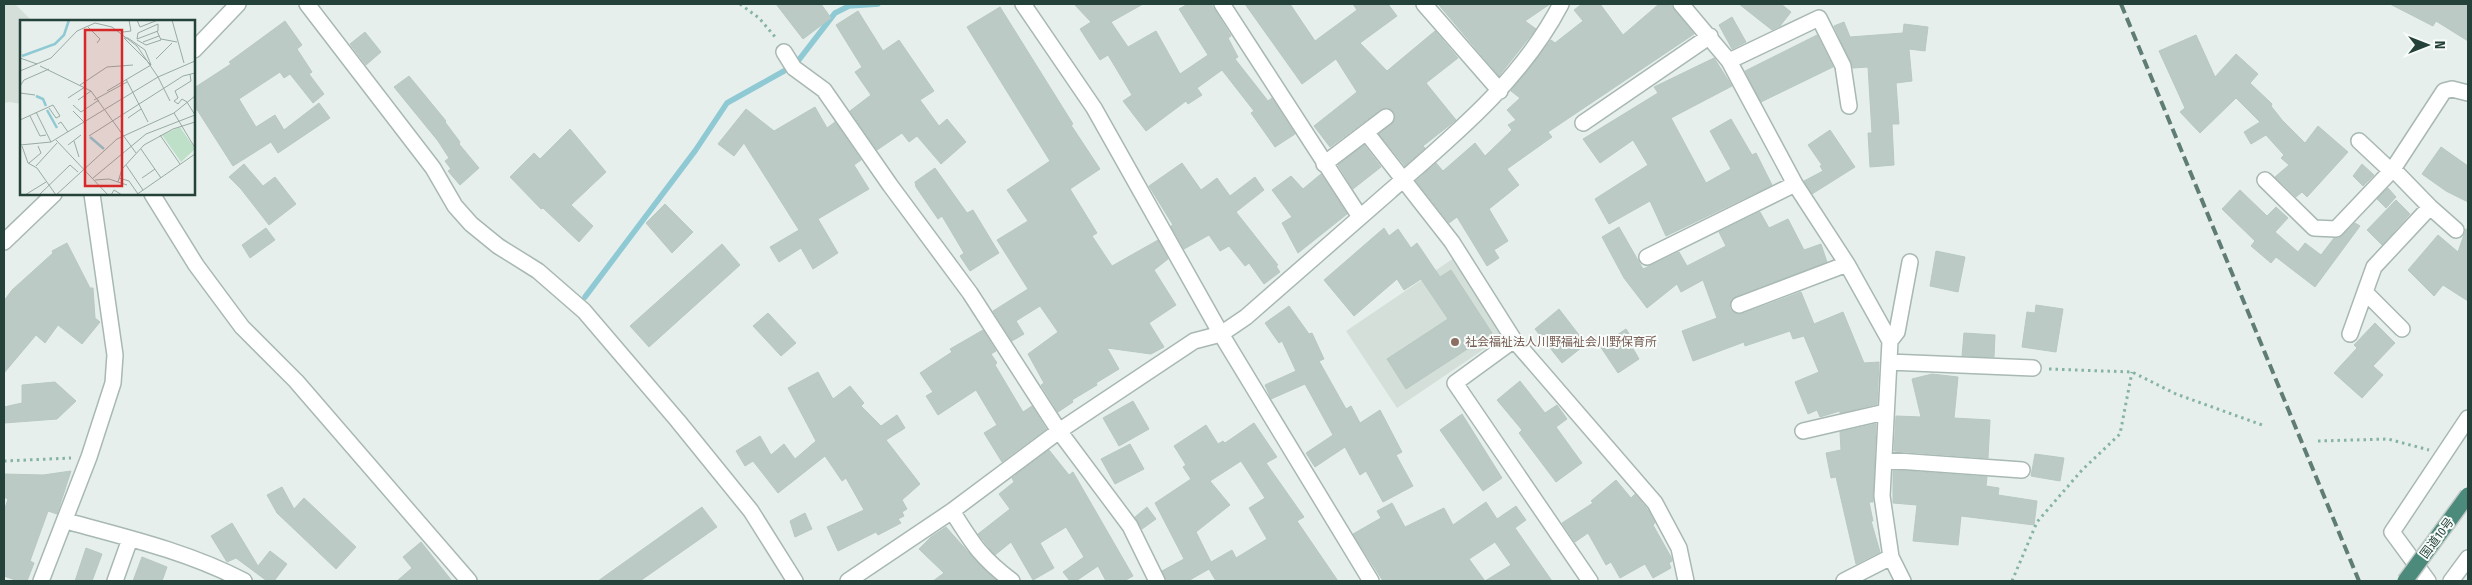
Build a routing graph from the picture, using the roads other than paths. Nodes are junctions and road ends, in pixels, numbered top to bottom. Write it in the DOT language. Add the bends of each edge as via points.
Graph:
graph roads {
  1 [pos="238,4"];
  2 [pos="307,4"];
  3 [pos="1023,4"];
  4 [pos="1222,4"];
  5 [pos="1424,4"];
  6 [pos="1561,4"];
  7 [pos="1680,4"];
  8 [pos="1710,36"];
  9 [pos="195,49"];
  10 [pos="784,52"];
  11 [pos="1729,61"];
  12 [pos="1500,91"];
  13 [pos="2468,93"];
  14 [pos="1849,106"];
  15 [pos="1386,117"];
  16 [pos="1583,124"];
  17 [pos="1366,132"];
  18 [pos="2360,141"];
  19 [pos="1324,164"];
  20 [pos="2392,170"];
  21 [pos="1403,180"];
  22 [pos="2265,180"];
  23 [pos="1795,184"];
  24 [pos="53,195"];
  25 [pos="92,195"];
  26 [pos="153,195"];
  27 [pos="2430,207"];
  28 [pos="1360,217"];
  29 [pos="2456,230"];
  30 [pos="4,242"];
  31 [pos="1647,257"];
  32 [pos="1910,262"];
  33 [pos="1847,264"];
  34 [pos="2365,292"];
  35 [pos="1739,305"];
  36 [pos="2402,329"];
  37 [pos="1221,334"];
  38 [pos="2350,334"];
  39 [pos="1514,340"];
  40 [pos="1890,341"];
  41 [pos="1889,362"];
  42 [pos="2033,368"];
  43 [pos="1885,412"];
  44 [pos="2468,418"];
  45 [pos="1058,431"];
  46 [pos="1803,432"];
  47 [pos="1884,460"];
  48 [pos="2022,470"];
  49 [pos="2468,495"];
  50 [pos="952,511"];
  51 [pos="66,521"];
  52 [pos="130,539"];
  53 [pos="1891,557"];
  54 [pos="2468,558"];
  55 [pos="41,581"];
  56 [pos="116,581"];
  57 [pos="244,581"];
  58 [pos="469,581"];
  59 [pos="795,581"];
  60 [pos="848,581"];
  61 [pos="1012,581"];
  62 [pos="1157,581"];
  63 [pos="1371,581"];
  64 [pos="1590,581"];
  65 [pos="1686,581"];
  66 [pos="1844,581"];
  67 [pos="1903,581"];
  68 [pos="2405,581"];
  69 [pos="2428,581"];
  70 [pos="2450,581"];
  1 -- 9 [label="street"];
  2 -- 59 [label="street" via="433,168 455,206 498,246 538,271 584,311 750,511"];
  3 -- 37 [label="street" via="1094,108"];
  4 -- 19 [label="street"];
  5 -- 12 [label="street"];
  6 -- 12 [label="street" via="1548,28"];
  7 -- 8 [label="street"];
  8 -- 11 [label="street"];
  8 -- 16 [label="street"];
  10 -- 45 [label="street" via="794,68 824,90 970,293"];
  11 -- 14 [label="street" via="1819,18 1843,66"];
  11 -- 23 [label="street"];
  12 -- 21 [label="street"];
  13 -- 20 [label="street" via="2452,89 2444,91"];
  15 -- 17 [label="street"];
  17 -- 19 [label="street"];
  17 -- 21 [label="street"];
  18 -- 20 [label="street"];
  19 -- 28 [label="street"];
  20 -- 22 [label="street" via="2336,229 2314,228"];
  20 -- 27 [label="street"];
  21 -- 28 [label="street"];
  21 -- 39 [label="street" via="1452,242"];
  23 -- 31 [label="street"];
  23 -- 33 [label="street"];
  24 -- 30 [label="street"];
  25 -- 51 [label="street" via="115,355 113,383"];
  26 -- 58 [label="street" via="196,264 242,327 296,381"];
  27 -- 29 [label="street"];
  27 -- 34 [label="street" via="2374,267"];
  28 -- 37 [label="street" via="1246,317"];
  32 -- 40 [label="street" via="1897,332"];
  33 -- 35 [label="street"];
  33 -- 40 [label="street"];
  34 -- 36 [label="street"];
  34 -- 38 [label="street"];
  37 -- 45 [label="street" via="1194,341"];
  37 -- 63 [label="street"];
  39 -- 64 [label="street" via="1455,383"];
  39 -- 65 [label="street" via="1655,503 1679,548"];
  40 -- 41 [label="street"];
  41 -- 42 [label="street"];
  41 -- 43 [label="street"];
  43 -- 46 [label="street"];
  43 -- 47 [label="street"];
  44 -- 69 [label="street" via="2392,532"];
  45 -- 50 [label="street"];
  45 -- 62 [label="street" via="1130,526"];
  47 -- 48 [label="street"];
  47 -- 53 [label="street" via="1882,496"];
  49 -- 68 [label="highway, 国道10号, bridge"];
  50 -- 60 [label="street"];
  50 -- 61 [label="street" via="988,563"];
  51 -- 52 [label="street"];
  51 -- 55 [label="street"];
  52 -- 56 [label="street"];
  52 -- 57 [label="street" via="227,572"];
  53 -- 66 [label="street"];
  53 -- 67 [label="street"];
  54 -- 70 [label="street"];
}
